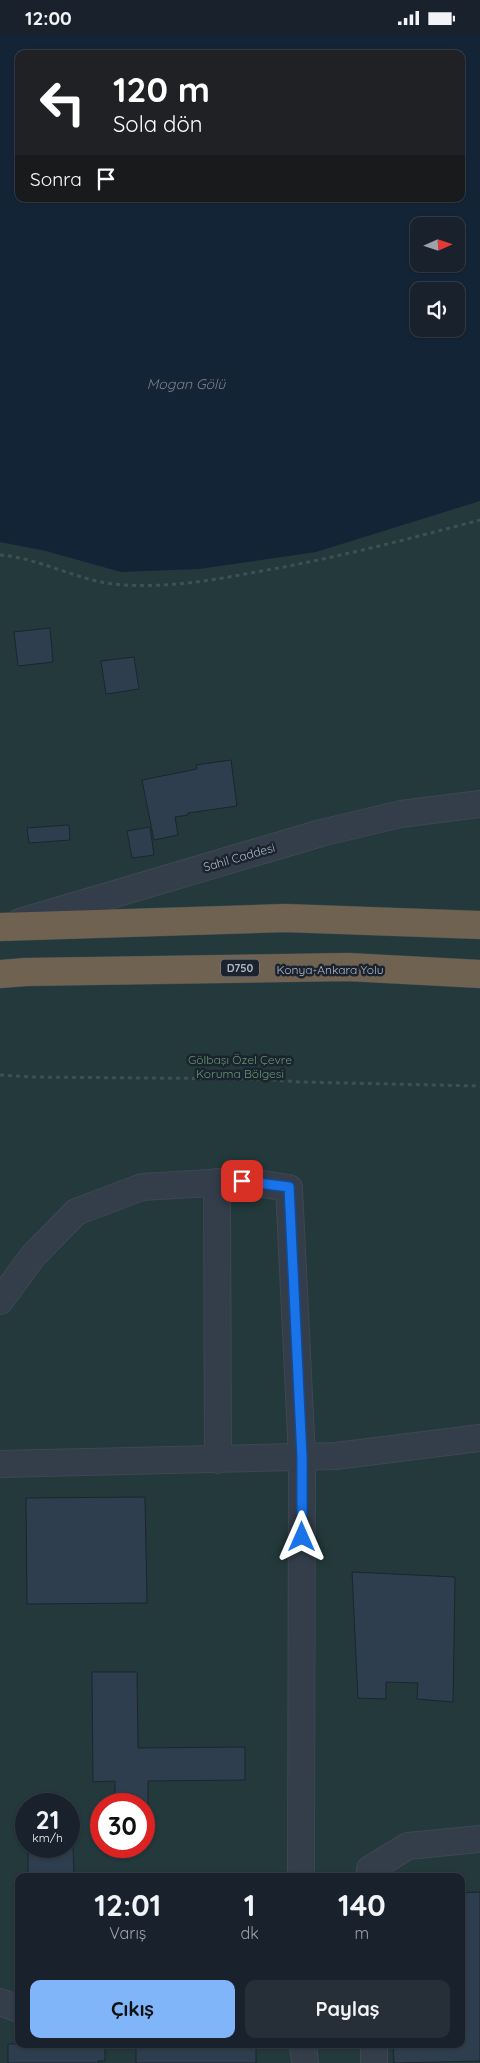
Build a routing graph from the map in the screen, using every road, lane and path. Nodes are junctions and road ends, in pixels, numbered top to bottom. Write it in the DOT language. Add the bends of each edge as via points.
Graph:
graph roads {
  1 [pos="480,520"];
  2 [pos="0,555"];
  3 [pos="480,804"];
  4 [pos="480,925"];
  5 [pos="1,927"];
  6 [pos="0,974"];
  7 [pos="480,974"];
  8 [pos="0,1075"];
  9 [pos="480,1086"];
  10 [pos="217,1182"];
  11 [pos="0,1301"];
  12 [pos="480,1438"];
  13 [pos="302,1457"];
  14 [pos="218,1459"];
  15 [pos="0,1465"];
  16 [pos="480,1839"];
  17 [pos="301,1873"];
  18 [pos="370,1873"];
  19 [pos="0,2002"];
  20 [pos="15,2008"];
  21 [pos="303,2048"];
  22 [pos="374,2048"];
  23 [pos="305,2063"];
  24 [pos="374,2063"];
  1 -- 2 [label="path" via="312,562 184,584 142,585 90,580 24,558"];
  3 -- 5 [label="street, Sahil Caddesi" via="400,814 321,833"];
  4 -- 5 [label="highway" via="285,918"];
  6 -- 7 [label="highway, Konya-Ankara Yolu / D750" via="348,967"];
  8 -- 9 [label="path"];
  10 -- 11 [label="street" via="142,1187 76,1212 33,1256"];
  10 -- 13 [label="street" via="242,1181 289,1187"];
  10 -- 14 [label="street"];
  12 -- 13 [label="street" via="336,1456"];
  13 -- 14 [label="street"];
  13 -- 17 [label="street"];
  14 -- 15 [label="street"];
  16 -- 18 [label="street" via="408,1846 370,1869"];
  19 -- 20 [label="street"];
  21 -- 23 [label="street"];
  22 -- 24 [label="street"];
}
